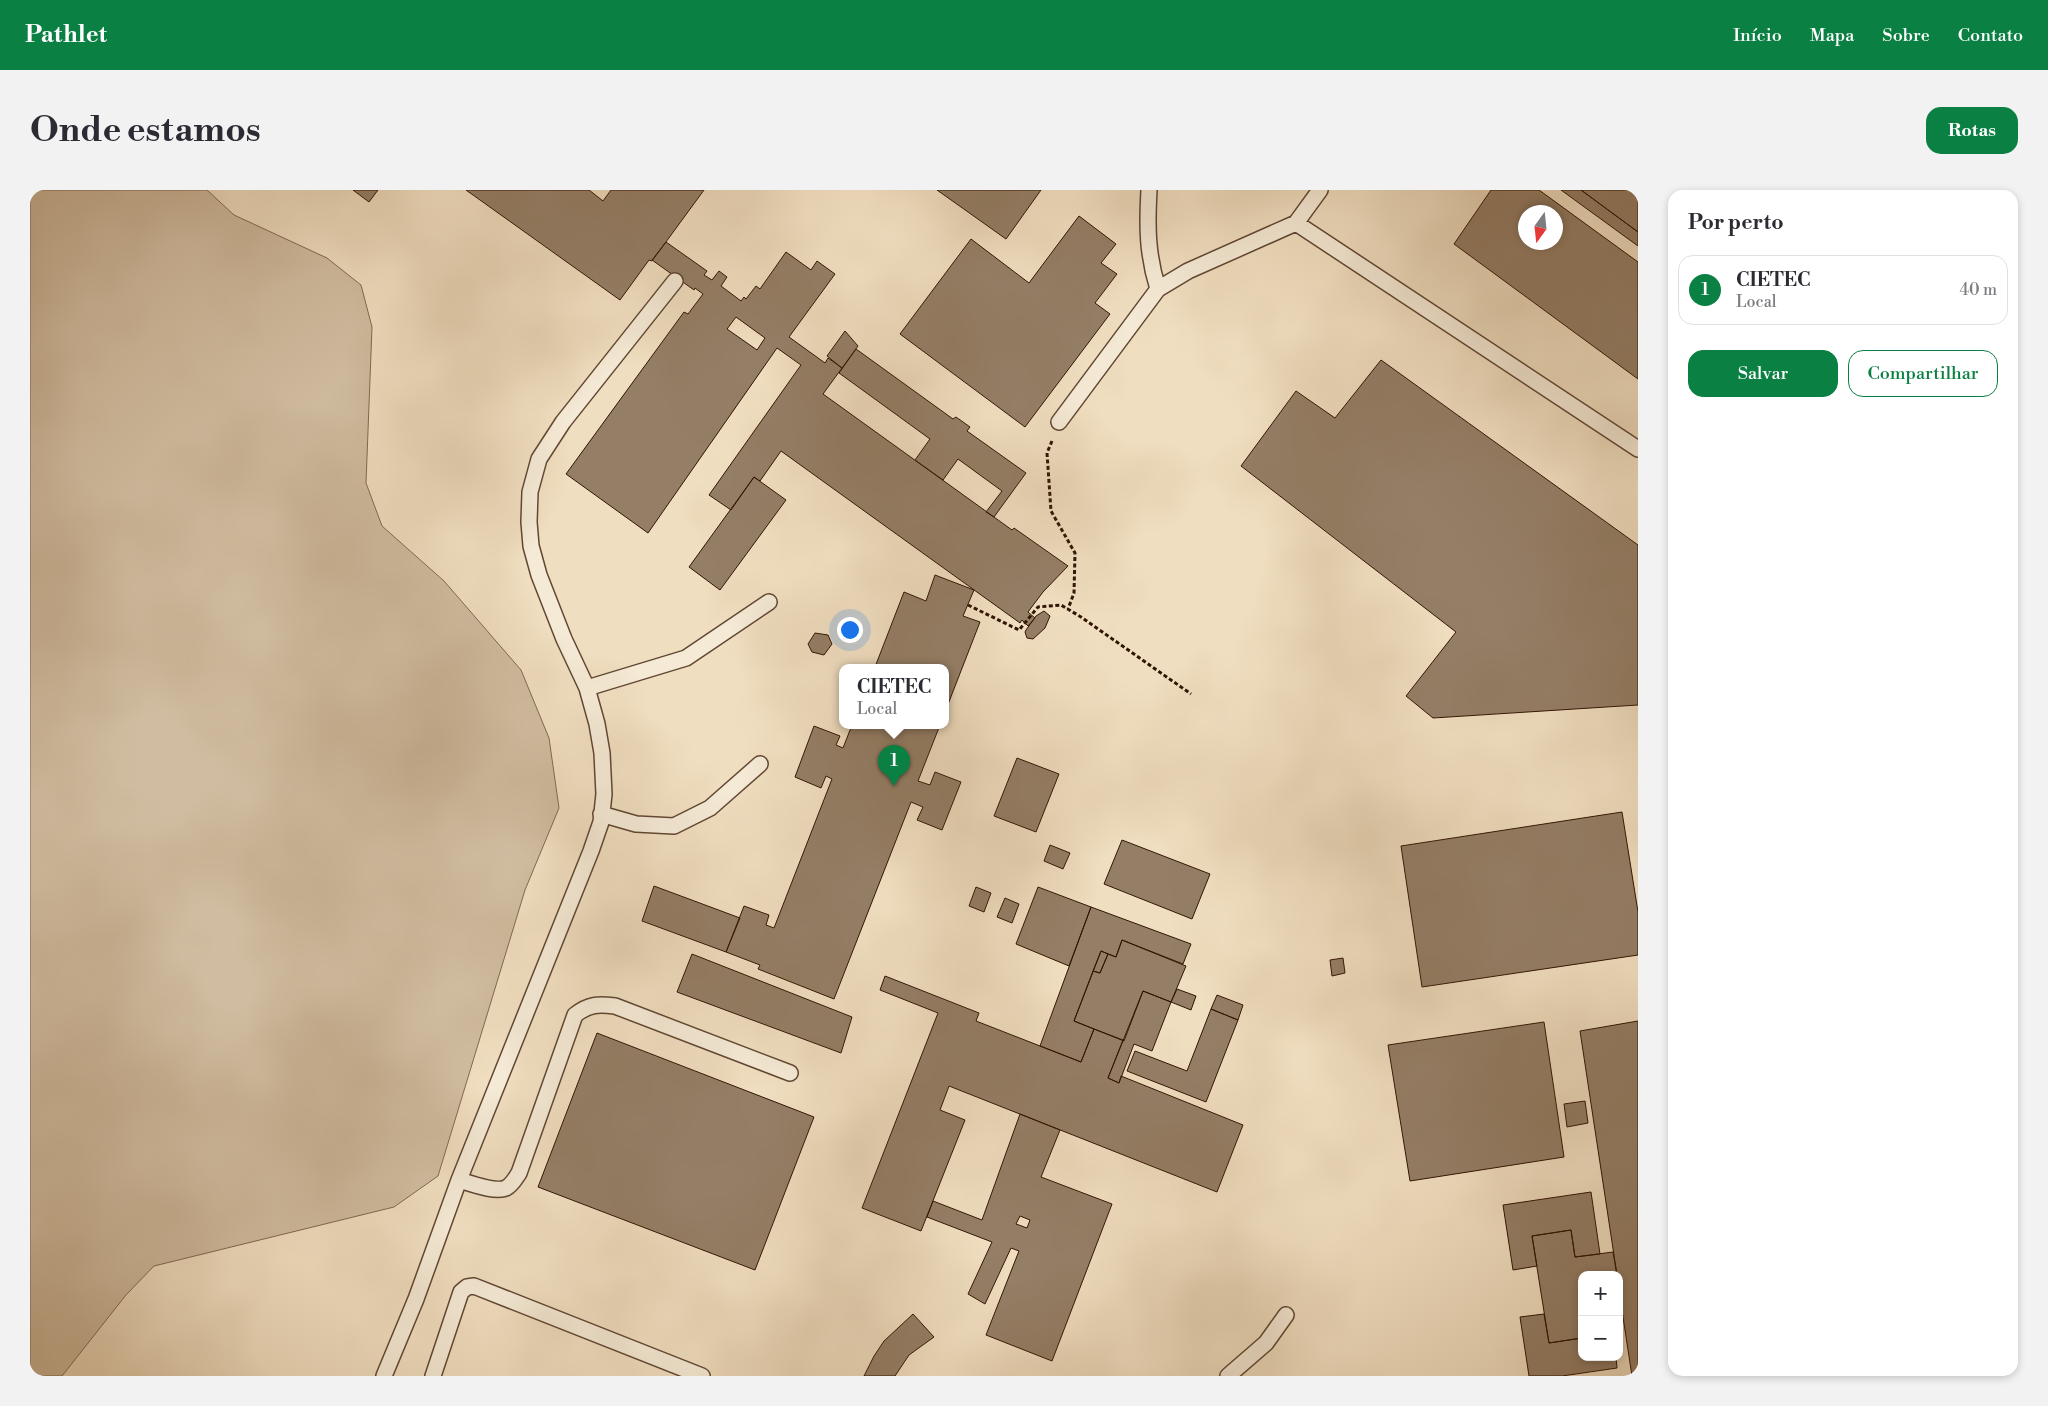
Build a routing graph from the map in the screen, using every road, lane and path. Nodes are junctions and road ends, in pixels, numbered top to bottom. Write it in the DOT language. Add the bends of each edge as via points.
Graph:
graph roads {
  1 [pos="1149,190"];
  2 [pos="1320,190"];
  3 [pos="1296,223"];
  4 [pos="675,281"];
  5 [pos="1158,289"];
  6 [pos="1060,422"];
  7 [pos="1638,449"];
  8 [pos="769,602"];
  9 [pos="968,605"];
  10 [pos="1068,609"];
  11 [pos="587,688"];
  12 [pos="1191,694"];
  13 [pos="760,764"];
  14 [pos="601,814"];
  15 [pos="790,1073"];
  16 [pos="459,1180"];
  17 [pos="1286,1316"];
  18 [pos="384,1376"];
  19 [pos="433,1376"];
  20 [pos="702,1376"];
  21 [pos="1228,1376"];
  1 -- 5 [label="lane" via="1147,228 1150,264"];
  2 -- 3 [label="lane"];
  3 -- 5 [label="lane" via="1188,271"];
  3 -- 7 [label="lane"];
  4 -- 11 [label="lane" via="563,422 539,458 530,492 531,546 539,575"];
  5 -- 6 [label="lane"];
  6 -- 10 [label="path" via="1047,453 1051,511 1075,553 1074,593"];
  8 -- 11 [label="lane" via="686,658"];
  9 -- 10 [label="path" via="1019,630 1038,607 1061,605"];
  10 -- 12 [label="path"];
  11 -- 14 [label="lane" via="602,752 604,794"];
  13 -- 14 [label="lane" via="710,808 674,826 636,824"];
  14 -- 16 [label="lane" via="591,851"];
  15 -- 16 [label="lane" via="615,1006 596,1004 575,1015 519,1173 512,1184 504,1189 486,1188"];
  16 -- 18 [label="lane"];
  17 -- 21 [label="lane" via="1266,1343"];
  19 -- 20 [label="lane" via="461,1292 474,1286"];
}
